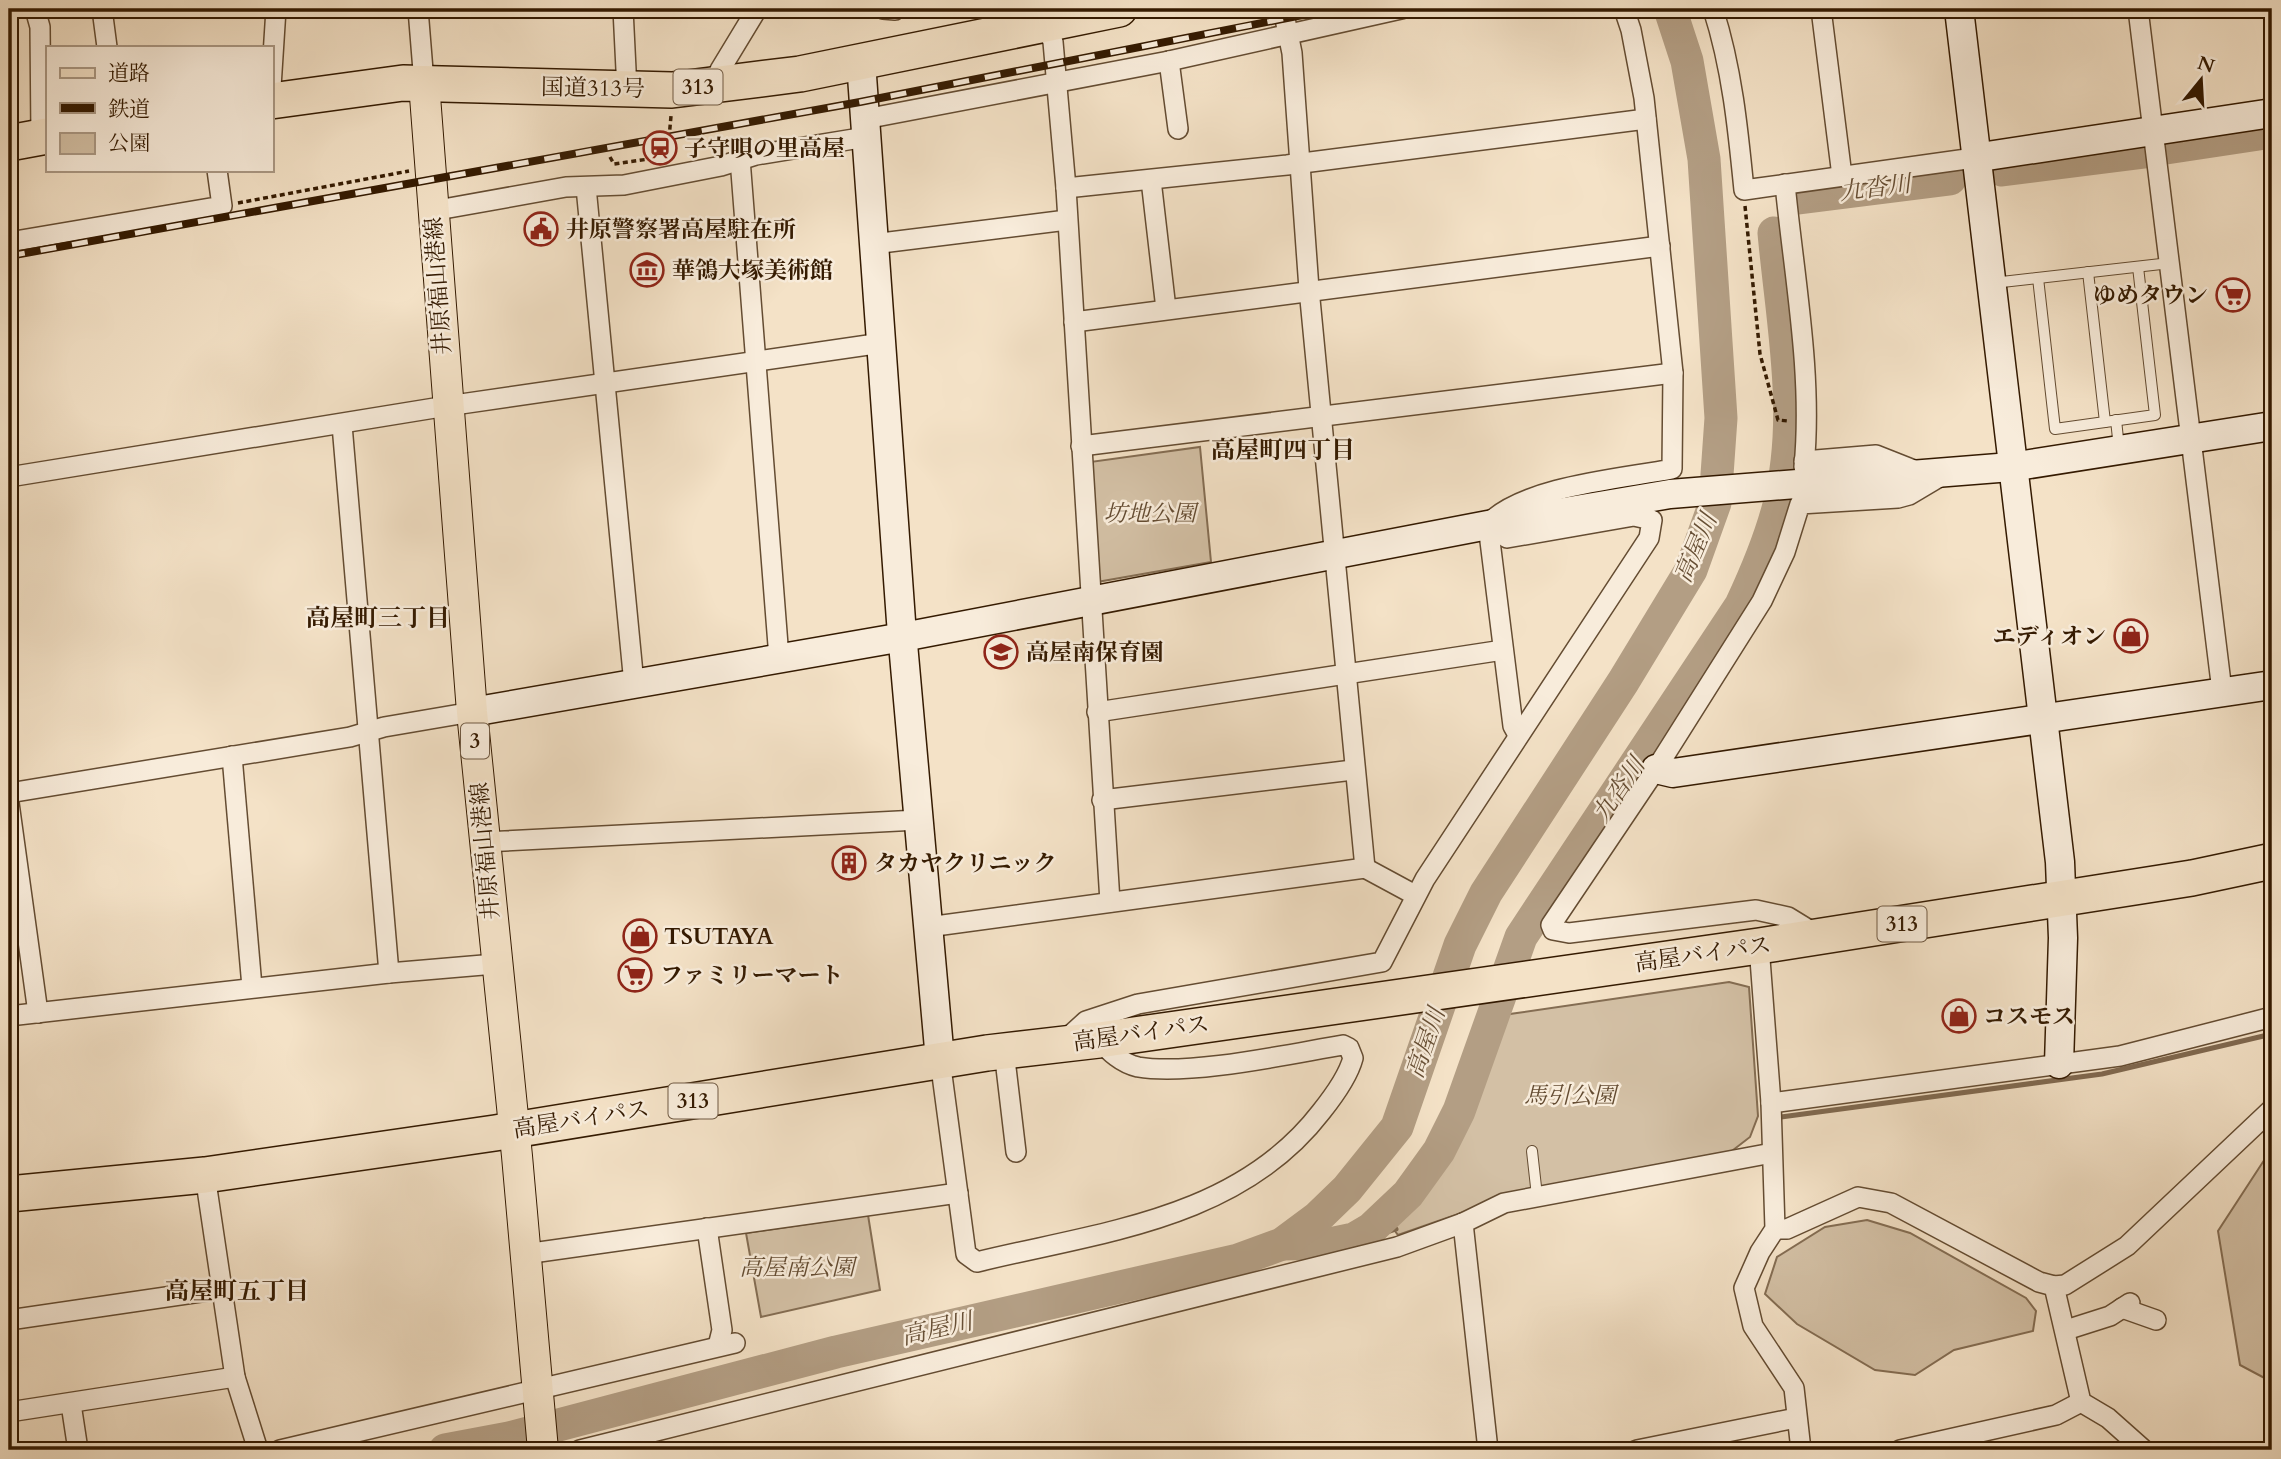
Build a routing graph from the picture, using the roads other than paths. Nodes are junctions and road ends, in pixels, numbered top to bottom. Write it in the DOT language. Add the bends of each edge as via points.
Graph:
graph roads {
  1 [pos="35,9"];
  2 [pos="102,9"];
  3 [pos="276,9"];
  4 [pos="418,9"];
  5 [pos="622,9"];
  6 [pos="757,9"];
  7 [pos="1119,9"];
  8 [pos="1283,9"];
  9 [pos="1401,9"];
  10 [pos="1623,9"];
  11 [pos="1713,9"];
  12 [pos="1821,9"];
  13 [pos="1959,9"];
  14 [pos="2138,9"];
  15 [pos="1043,17"];
  16 [pos="1288,34"];
  17 [pos="107,46"];
  18 [pos="273,56"];
  19 [pos="1169,61"];
  20 [pos="861,62"];
  21 [pos="1057,82"];
  22 [pos="424,83"];
  23 [pos="718,85"];
  24 [pos="627,90"];
  25 [pos="273,101"];
  26 [pos="2272,113"];
  27 [pos="1646,119"];
  28 [pos="865,128"];
  29 [pos="1178,130"];
  30 [pos="2153,131"];
  31 [pos="32,139"];
  32 [pos="1974,158"];
  33 [pos="740,159"];
  34 [pos="1301,163"];
  35 [pos="217,172"];
  36 [pos="1842,176"];
  37 [pos="1151,180"];
  38 [pos="1785,184"];
  39 [pos="586,187"];
  40 [pos="1066,188"];
  41 [pos="432,211"];
  42 [pos="1067,220"];
  43 [pos="9,242"];
  44 [pos="873,244"];
  45 [pos="1660,246"];
  46 [pos="2170,263"];
  47 [pos="2138,267"];
  48 [pos="2088,272"];
  49 [pos="2038,278"];
  50 [pos="1989,284"];
  51 [pos="1309,289"];
  52 [pos="1166,309"];
  53 [pos="1074,321"];
  54 [pos="882,343"];
  55 [pos="756,360"];
  56 [pos="1674,373"];
  57 [pos="604,383"];
  58 [pos="447,406"];
  59 [pos="1321,419"];
  60 [pos="2111,421"];
  61 [pos="342,425"];
  62 [pos="2272,426"];
  63 [pos="2191,441"];
  64 [pos="1082,446"];
  65 [pos="2120,452"];
  66 [pos="2011,467"];
  67 [pos="9,477"];
  68 [pos="1801,482"];
  69 [pos="1488,525"];
  70 [pos="1334,556"];
  71 [pos="1090,601"];
  72 [pos="903,637"];
  73 [pos="1503,650"];
  74 [pos="779,658"];
  75 [pos="1346,675"];
  76 [pos="634,684"];
  77 [pos="2272,685"];
  78 [pos="2222,691"];
  79 [pos="472,712"];
  80 [pos="1097,712"];
  81 [pos="2041,718"];
  82 [pos="369,731"];
  83 [pos="1518,735"];
  84 [pos="232,756"];
  85 [pos="1656,769"];
  86 [pos="1353,770"];
  87 [pos="9,793"];
  88 [pos="1102,800"];
  89 [pos="9,803"];
  90 [pos="918,820"];
  91 [pos="484,842"];
  92 [pos="2272,861"];
  93 [pos="1365,868"];
  94 [pos="1415,895"];
  95 [pos="2062,898"];
  96 [pos="1110,902"];
  97 [pos="928,927"];
  98 [pos="1821,937"];
  99 [pos="1759,946"];
  100 [pos="495,964"];
  101 [pos="389,972"];
  102 [pos="252,987"];
  103 [pos="38,1013"];
  104 [pos="9,1016"];
  105 [pos="2272,1017"];
  106 [pos="1099,1040"];
  107 [pos="1060,1044"];
  108 [pos="1004,1051"];
  109 [pos="940,1060"];
  110 [pos="2059,1064"];
  111 [pos="1771,1103"];
  112 [pos="2272,1109"];
  113 [pos="514,1130"];
  114 [pos="1532,1151"];
  115 [pos="1016,1152"];
  116 [pos="1772,1153"];
  117 [pos="205,1175"];
  118 [pos="958,1193"];
  119 [pos="9,1194"];
  120 [pos="1537,1196"];
  121 [pos="1463,1223"];
  122 [pos="707,1228"];
  123 [pos="1775,1230"];
  124 [pos="525,1254"];
  125 [pos="2054,1286"];
  126 [pos="221,1289"];
  127 [pos="9,1320"];
  128 [pos="2156,1320"];
  129 [pos="2066,1330"];
  130 [pos="235,1377"];
  131 [pos="538,1394"];
  132 [pos="2081,1402"];
  133 [pos="71,1404"];
  134 [pos="9,1412"];
  135 [pos="1796,1418"];
  136 [pos="2135,1447"];
  137 [pos="78,1450"];
  138 [pos="258,1450"];
  139 [pos="280,1450"];
  140 [pos="543,1450"];
  141 [pos="580,1450"];
  142 [pos="1488,1450"];
  143 [pos="1637,1450"];
  144 [pos="1801,1450"];
  145 [pos="1900,1450"];
  1 -- 31 [label="street" via="40,27"];
  2 -- 17 [label="street"];
  3 -- 18 [label="street"];
  4 -- 22 [label="street"];
  5 -- 24 [label="street"];
  6 -- 23 [label="street" via="720,70"];
  7 -- 15 [label="highway, 国道313号 / 313"];
  8 -- 16 [label="street"];
  9 -- 16 [label="street"];
  10 -- 27 [label="street" via="1631,30"];
  11 -- 38 [label="street" via="1736,105 1744,190"];
  12 -- 36 [label="street"];
  13 -- 32 [label="street"];
  14 -- 30 [label="street"];
  15 -- 20 [label="highway, 国道313号 / 313"];
  15 -- 21 [label="street"];
  16 -- 19 [label="street"];
  16 -- 34 [label="street"];
  19 -- 21 [label="street"];
  19 -- 29 [label="street"];
  20 -- 23 [label="highway, 国道313号 / 313"];
  20 -- 28 [label="street"];
  21 -- 28 [label="street"];
  21 -- 40 [label="street"];
  22 -- 24 [label="highway, 国道313号 / 313"];
  22 -- 25 [label="highway, 国道313号 / 313"];
  22 -- 41 [label="main road, 井原福山港線 / 3"];
  23 -- 24 [label="highway, 国道313号 / 313"];
  26 -- 30 [label="street"];
  27 -- 34 [label="street"];
  27 -- 45 [label="street"];
  28 -- 33 [label="street"];
  28 -- 44 [label="street"];
  30 -- 32 [label="street"];
  30 -- 46 [label="street"];
  32 -- 36 [label="street"];
  32 -- 50 [label="street"];
  33 -- 39 [label="street" via="624,185"];
  33 -- 55 [label="street"];
  34 -- 37 [label="street"];
  34 -- 51 [label="street"];
  35 -- 43 [label="street" via="222,206"];
  36 -- 38 [label="street"];
  37 -- 40 [label="street"];
  37 -- 52 [label="street"];
  38 -- 68 [label="street" via="1807,423"];
  39 -- 41 [label="street"];
  39 -- 57 [label="street"];
  40 -- 42 [label="street"];
  41 -- 58 [label="main road, 井原福山港線 / 3"];
  42 -- 44 [label="street"];
  42 -- 53 [label="street"];
  44 -- 54 [label="street"];
  45 -- 51 [label="street"];
  45 -- 56 [label="street"];
  46 -- 47 [label="lane"];
  46 -- 63 [label="street"];
  47 -- 48 [label="lane"];
  47 -- 60 [label="lane" via="2155,415"];
  48 -- 49 [label="lane"];
  48 -- 60 [label="lane"];
  49 -- 50 [label="lane"];
  49 -- 60 [label="lane" via="2055,429"];
  50 -- 66 [label="street"];
  51 -- 52 [label="street"];
  51 -- 59 [label="street"];
  52 -- 53 [label="street"];
  53 -- 64 [label="street"];
  54 -- 55 [label="street"];
  54 -- 72 [label="street"];
  55 -- 57 [label="street"];
  55 -- 74 [label="street"];
  56 -- 59 [label="street"];
  56 -- 69 [label="street" via="1672,469 1532,496"];
  57 -- 58 [label="street"];
  57 -- 76 [label="street"];
  58 -- 61 [label="street"];
  58 -- 79 [label="main road, 井原福山港線 / 3"];
  59 -- 64 [label="street"];
  59 -- 70 [label="street"];
  60 -- 65 [label="lane"];
  61 -- 67 [label="street"];
  61 -- 82 [label="street"];
  62 -- 63 [label="street"];
  63 -- 65 [label="street"];
  63 -- 78 [label="street"];
  64 -- 71 [label="street"];
  65 -- 66 [label="street"];
  66 -- 68 [label="street"];
  66 -- 81 [label="street"];
  68 -- 69 [label="street" via="1670,494"];
  68 -- 85 [label="street" via="1785,552 1762,601"];
  69 -- 70 [label="street"];
  69 -- 73 [label="street"];
  69 -- 83 [label="street" via="1507,538 1634,516 1652,520 1649,538"];
  70 -- 71 [label="street"];
  70 -- 75 [label="street"];
  71 -- 72 [label="street"];
  71 -- 80 [label="street"];
  72 -- 74 [label="street"];
  72 -- 90 [label="street"];
  73 -- 75 [label="street"];
  73 -- 83 [label="street"];
  74 -- 76 [label="street"];
  75 -- 80 [label="street"];
  75 -- 86 [label="street"];
  76 -- 79 [label="street"];
  77 -- 78 [label="street"];
  78 -- 81 [label="street"];
  79 -- 82 [label="street"];
  79 -- 91 [label="main road, 井原福山港線 / 3"];
  80 -- 88 [label="street"];
  81 -- 85 [label="street" via="1673,773"];
  81 -- 95 [label="street"];
  82 -- 84 [label="street"];
  82 -- 101 [label="street"];
  83 -- 94 [label="street"];
  84 -- 87 [label="street"];
  84 -- 102 [label="street"];
  85 -- 98 [label="street" via="1555,915 1550,925 1553,930 1569,933 1756,910 1787,917"];
  86 -- 88 [label="street"];
  86 -- 93 [label="street"];
  88 -- 96 [label="street"];
  89 -- 103 [label="street"];
  90 -- 91 [label="street"];
  90 -- 97 [label="street"];
  91 -- 100 [label="main road, 井原福山港線 / 3"];
  92 -- 95 [label="highway, 高屋バイパス / 313"];
  93 -- 94 [label="street"];
  93 -- 96 [label="street"];
  94 -- 107 [label="street" via="1382,962 1125,1008 1086,1021"];
  95 -- 98 [label="highway, 高屋バイパス / 313"];
  95 -- 110 [label="street"];
  96 -- 97 [label="street"];
  97 -- 109 [label="street"];
  98 -- 99 [label="highway, 高屋バイパス / 313"];
  99 -- 106 [label="highway, 高屋バイパス / 313"];
  99 -- 111 [label="street"];
  100 -- 101 [label="street"];
  100 -- 113 [label="main road, 井原福山港線 / 3"];
  101 -- 102 [label="street"];
  102 -- 103 [label="street"];
  103 -- 104 [label="street"];
  105 -- 110 [label="street" via="2120,1055"];
  106 -- 107 [label="highway, 高屋バイパス / 313"];
  106 -- 118 [label="street" via="1115,1057 1138,1067 1184,1068 1343,1045 1353,1058 1306,1132 1231,1190 1185,1211 976,1262 966,1254"];
  107 -- 108 [label="highway, 高屋バイパス / 313"];
  108 -- 109 [label="highway, 高屋バイパス / 313"];
  108 -- 115 [label="street"];
  109 -- 113 [label="highway, 高屋バイパス / 313"];
  109 -- 118 [label="street"];
  110 -- 111 [label="street"];
  111 -- 116 [label="street"];
  112 -- 125 [label="street" via="2127,1246 2083,1275"];
  113 -- 117 [label="highway, 高屋バイパス / 313"];
  113 -- 124 [label="main road, 井原福山港線 / 3"];
  114 -- 120 [label="lane"];
  116 -- 120 [label="street"];
  116 -- 123 [label="street"];
  117 -- 119 [label="highway, 高屋バイパス / 313"];
  117 -- 126 [label="street"];
  118 -- 122 [label="street"];
  120 -- 121 [label="street" via="1504,1203"];
  121 -- 141 [label="street" via="1397,1247"];
  121 -- 142 [label="street"];
  122 -- 124 [label="street"];
  122 -- 131 [label="street" via="727,1344"];
  123 -- 125 [label="street" via="1787,1229 1858,1197 1874,1198"];
  123 -- 135 [label="street" via="1744,1288 1753,1326 1794,1388"];
  124 -- 131 [label="main road, 井原福山港線 / 3"];
  125 -- 129 [label="street"];
  126 -- 127 [label="street"];
  126 -- 130 [label="street"];
  128 -- 129 [label="street" via="2126,1305 2110,1316"];
  129 -- 132 [label="street"];
  130 -- 133 [label="street"];
  130 -- 138 [label="street"];
  131 -- 139 [label="street"];
  131 -- 140 [label="main road, 井原福山港線 / 3"];
  132 -- 136 [label="street" via="2108,1418"];
  132 -- 145 [label="street" via="2056,1415"];
  133 -- 134 [label="street"];
  133 -- 137 [label="street"];
  135 -- 143 [label="street"];
  135 -- 144 [label="street"];
}
